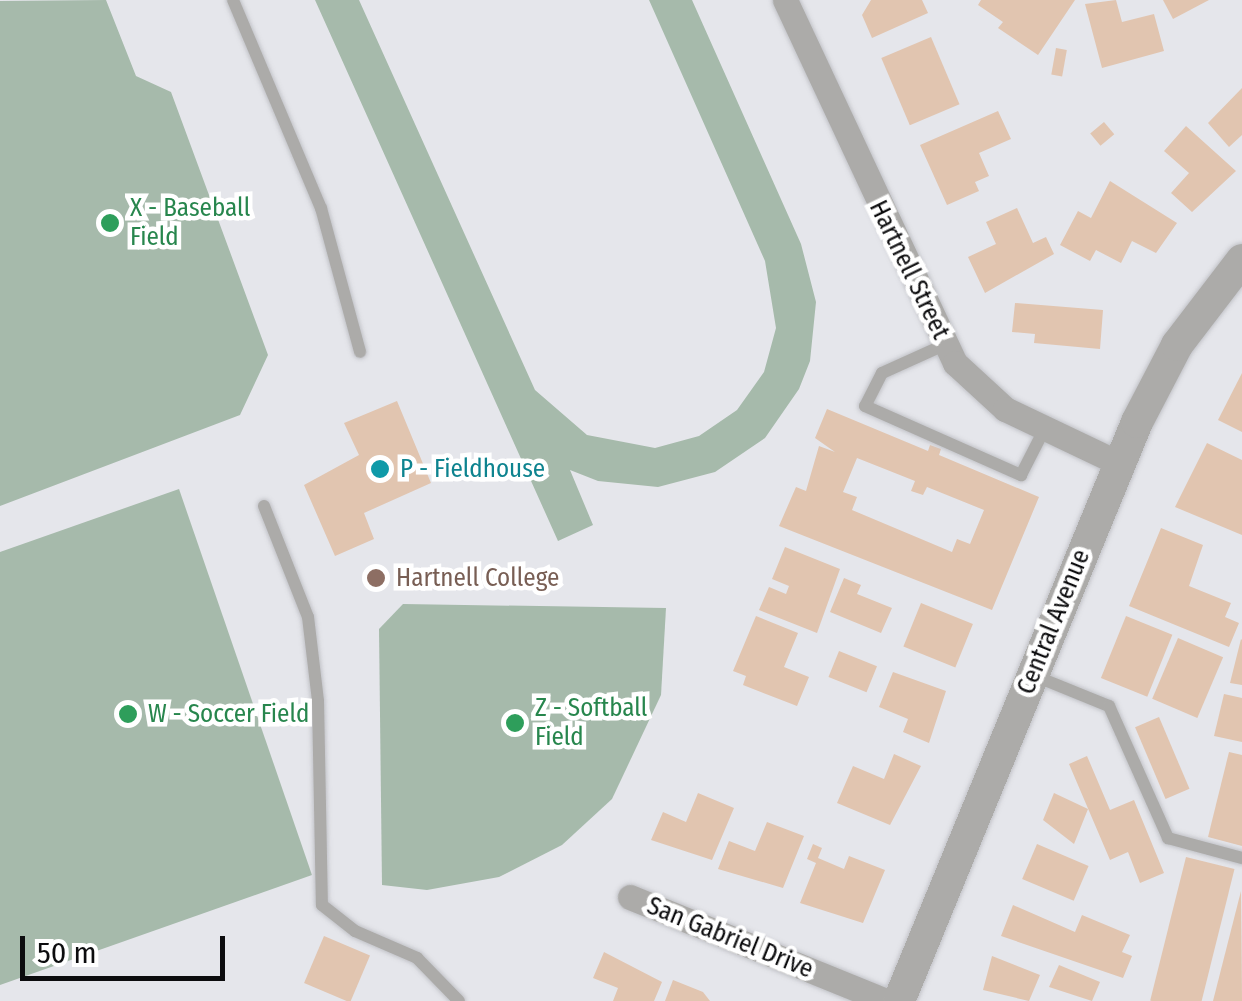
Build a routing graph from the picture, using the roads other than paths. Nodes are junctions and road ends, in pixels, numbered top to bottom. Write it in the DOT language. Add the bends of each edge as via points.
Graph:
graph roads {
  1 [pos="233,0"];
  2 [pos="785,0"];
  3 [pos="1242,260"];
  4 [pos="944,345"];
  5 [pos="360,352"];
  6 [pos="1044,430"];
  7 [pos="1118,463"];
  8 [pos="264,506"];
  9 [pos="1033,675"];
  10 [pos="1242,858"];
  11 [pos="630,897"];
  12 [pos="459,1001"];
  13 [pos="886,1001"];
  14 [pos="899,1001"];
  1 -- 5 [label="lane" via="321,208"];
  2 -- 4 [label="street, Hartnell Street"];
  3 -- 7 [label="street, Central Avenue" via="1177,344"];
  4 -- 6 [label="street, Hartnell Street" via="978,388"];
  4 -- 6 [label="lane" via="882,372 865,406 1021,475"];
  6 -- 7 [label="street, Hartnell Street"];
  7 -- 9 [label="street, Central Avenue"];
  8 -- 12 [label="lane" via="308,617 318,701 322,905 355,931 417,958"];
  9 -- 10 [label="lane" via="1109,706 1168,838"];
  9 -- 14 [label="street, Central Avenue"];
  11 -- 13 [label="street, San Gabriel Drive"];
}
